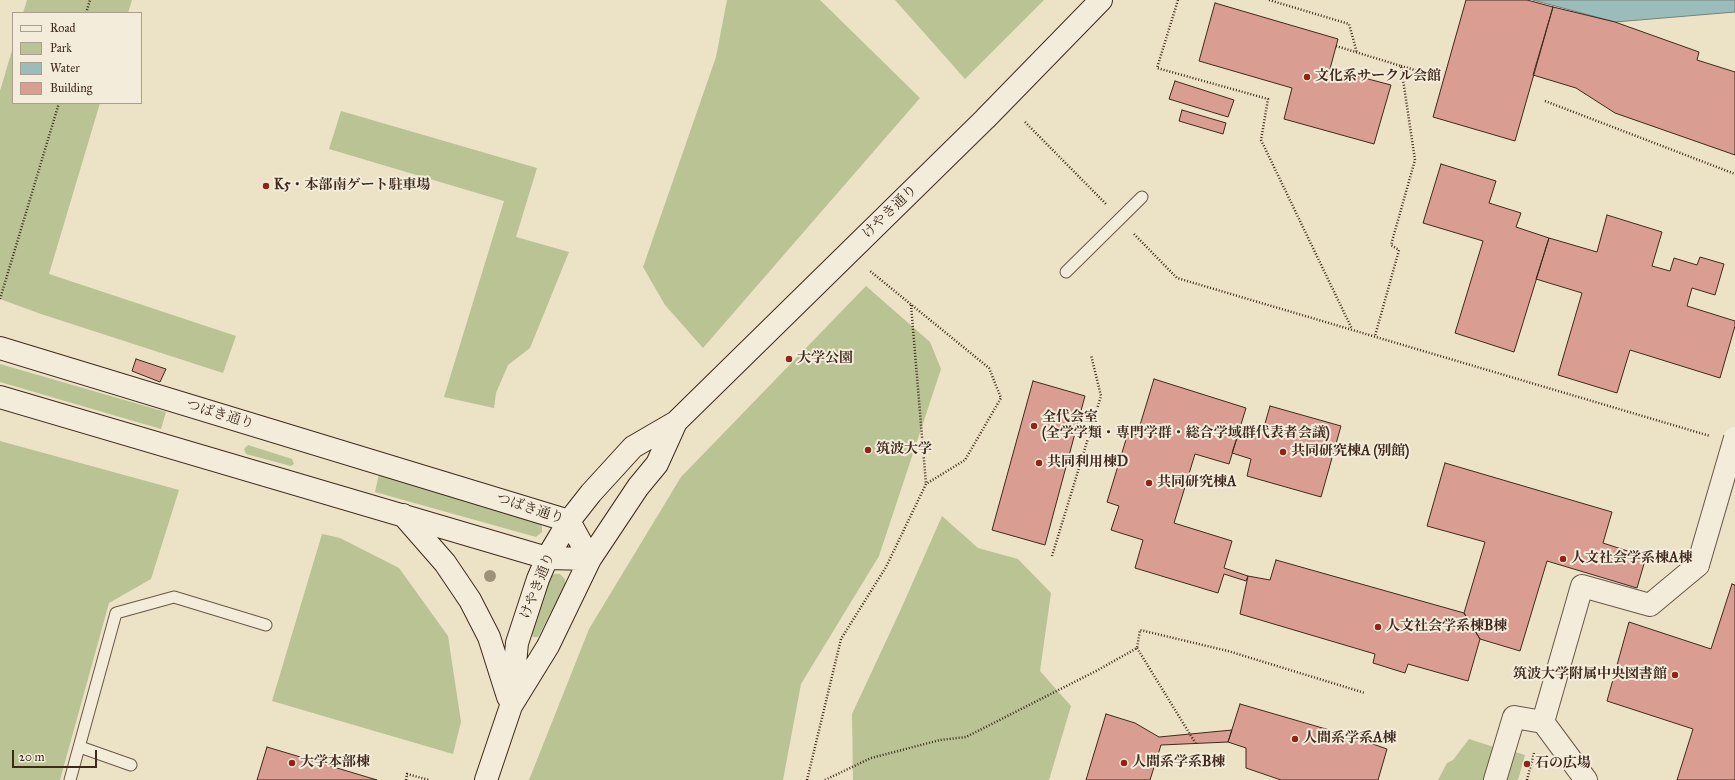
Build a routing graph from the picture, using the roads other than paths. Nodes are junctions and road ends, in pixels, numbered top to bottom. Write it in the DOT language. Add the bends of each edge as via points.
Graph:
graph roads {
  1 [pos="1101,0"];
  2 [pos="1142,198"];
  3 [pos="1066,272"];
  4 [pos="0,348"];
  5 [pos="0,397"];
  6 [pos="676,422"];
  7 [pos="1725,437"];
  8 [pos="403,516"];
  9 [pos="569,521"];
  10 [pos="547,558"];
  11 [pos="590,559"];
  12 [pos="266,625"];
  13 [pos="511,706"];
  14 [pos="1543,722"];
  15 [pos="80,747"];
  16 [pos="131,765"];
  17 [pos="70,780"];
  18 [pos="486,780"];
  19 [pos="1495,780"];
  20 [pos="1586,780"];
  1 -- 6 [label="street, けやき通り" via="985,119"];
  2 -- 3 [label="lane"];
  4 -- 9 [label="street, つばき通り"];
  5 -- 8 [label="street"];
  6 -- 9 [label="street, けやき通り" via="634,447"];
  6 -- 11 [label="street, けやき通り" via="657,464 638,487"];
  7 -- 14 [label="street, bridge" via="1698,565 1650,605 1582,586"];
  8 -- 10 [label="street"];
  8 -- 13 [label="street" via="445,563 470,600 488,637"];
  9 -- 10 [label="street, けやき通り"];
  9 -- 11 [label="street, つばき通り"];
  10 -- 11 [label="street"];
  10 -- 13 [label="street, けやき通り" via="517,643"];
  11 -- 13 [label="street, けやき通り" via="548,646"];
  12 -- 15 [label="lane" via="174,597 116,613"];
  13 -- 18 [label="street, けやき通り"];
  14 -- 19 [label="street" via="1514,717"];
  14 -- 20 [label="street"];
  15 -- 16 [label="lane"];
  15 -- 17 [label="lane"];
}
